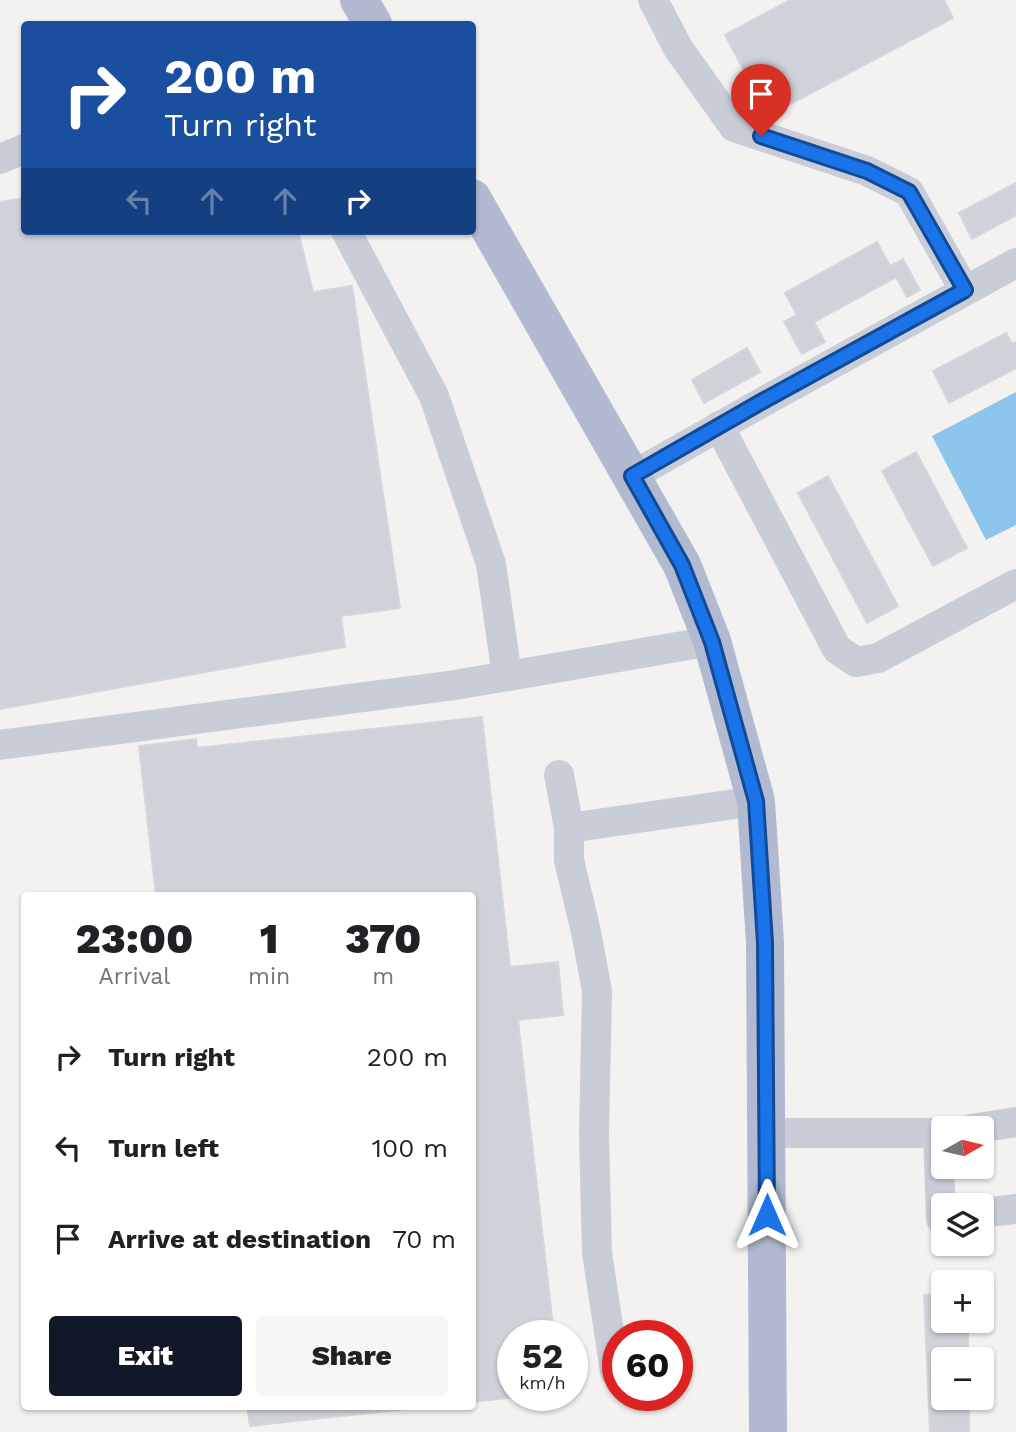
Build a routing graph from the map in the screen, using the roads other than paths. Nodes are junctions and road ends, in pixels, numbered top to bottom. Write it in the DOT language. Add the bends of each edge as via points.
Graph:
graph roads {
  1 [pos="359,0"];
  2 [pos="653,0"];
  3 [pos="371,21"];
  4 [pos="21,150"];
  5 [pos="0,159"];
  6 [pos="476,205"];
  7 [pos="348,235"];
  8 [pos="1016,263"];
  9 [pos="965,290"];
  10 [pos="719,426"];
  11 [pos="632,476"];
  12 [pos="1016,584"];
  13 [pos="712,642"];
  14 [pos="507,676"];
  15 [pos="0,745"];
  16 [pos="559,775"];
  17 [pos="756,801"];
  18 [pos="569,828"];
  19 [pos="1016,1122"];
  20 [pos="994,1125"];
  21 [pos="766,1133"];
  22 [pos="931,1133"];
  23 [pos="1016,1209"];
  24 [pos="994,1212"];
  25 [pos="607,1320"];
  26 [pos="768,1432"];
  1 -- 3 [label="main road"];
  2 -- 9 [label="lane" via="678,48 734,127 867,171 909,192"];
  4 -- 5 [label="lane"];
  6 -- 11 [label="main road"];
  7 -- 14 [label="lane" via="434,396 491,564"];
  8 -- 9 [label="lane"];
  9 -- 10 [label="lane"];
  10 -- 11 [label="lane"];
  10 -- 12 [label="lane" via="837,649 856,662 878,658"];
  11 -- 13 [label="main road" via="682,565"];
  13 -- 14 [label="lane"];
  13 -- 17 [label="main road"];
  14 -- 15 [label="lane"];
  16 -- 18 [label="lane"];
  17 -- 18 [label="lane"];
  17 -- 21 [label="main road" via="765,943"];
  18 -- 25 [label="lane" via="569,860 597,991 597,1253"];
  19 -- 20 [label="lane"];
  21 -- 22 [label="lane"];
  21 -- 26 [label="main road"];
  23 -- 24 [label="lane"];
}
